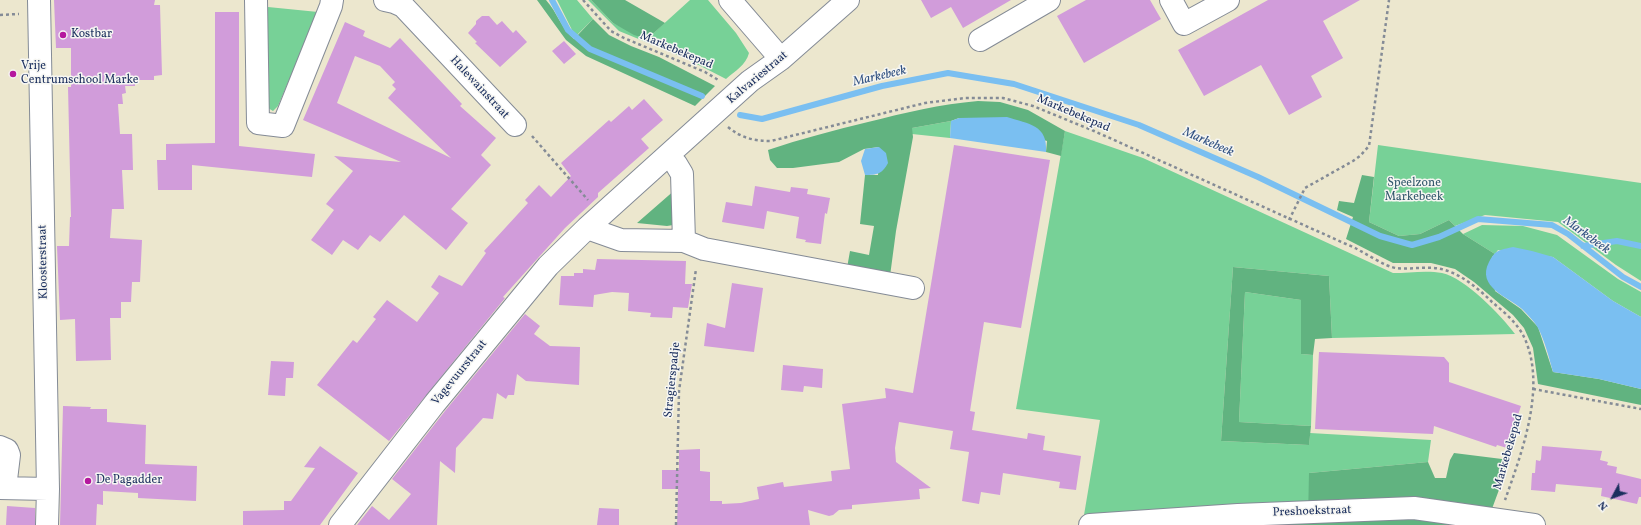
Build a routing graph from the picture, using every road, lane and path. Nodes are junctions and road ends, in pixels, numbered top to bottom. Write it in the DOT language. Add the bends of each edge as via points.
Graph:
graph roads {
  1 [pos="39,0"];
  2 [pos="256,0"];
  3 [pos="332,0"];
  4 [pos="385,0"];
  5 [pos="583,0"];
  6 [pos="730,0"];
  7 [pos="848,0"];
  8 [pos="1049,0"];
  9 [pos="1170,0"];
  10 [pos="1228,0"];
  11 [pos="1389,0"];
  12 [pos="980,40"];
  13 [pos="781,59"];
  14 [pos="725,105"];
  15 [pos="515,125"];
  16 [pos="668,156"];
  17 [pos="1289,220"];
  18 [pos="594,222"];
  19 [pos="684,241"];
  20 [pos="913,288"];
  21 [pos="1534,389"];
  22 [pos="1641,409"];
  23 [pos="0,447"];
  24 [pos="2,488"];
  25 [pos="48,489"];
  26 [pos="1498,519"];
  27 [pos="1238,520"];
  28 [pos="47,525"];
  29 [pos="340,525"];
  30 [pos="676,525"];
  31 [pos="1090,525"];
  32 [pos="1534,525"];
  1 -- 25 [label="street, Kloosterstraat"];
  2 -- 3 [label="street" via="258,123 283,126"];
  4 -- 15 [label="street, Halewainstraat" via="403,6"];
  5 -- 14 [label="path, Markebekepad" via="611,31 722,82"];
  6 -- 13 [label="street"];
  7 -- 13 [label="street, Kalvariestraat"];
  8 -- 12 [label="street"];
  9 -- 10 [label="street" via="1184,24"];
  11 -- 17 [label="path" via="1369,146 1353,161 1305,188"];
  13 -- 14 [label="street, Kalvariestraat"];
  14 -- 16 [label="street, Kalvariestraat"];
  14 -- 17 [label="path, Markebekepad" via="725,122 728,128 756,141 771,141 925,104 966,98 1004,98 1033,106 1094,131"];
  15 -- 18 [label="path, Halewainstraat" via="522,125"];
  16 -- 18 [label="street, Vagevuurstraat"];
  16 -- 19 [label="street" via="682,174"];
  17 -- 21 [label="path, Markebekepad" via="1394,268 1443,269 1462,278 1500,308 1522,334 1530,351"];
  18 -- 19 [label="street" via="621,240"];
  18 -- 29 [label="street, Vagevuurstraat" via="548,266 435,403"];
  19 -- 20 [label="street" via="704,248"];
  19 -- 30 [label="path, Stragierspadje" via="697,263 679,391"];
  21 -- 22 [label="path"];
  21 -- 26 [label="path, Markebekepad" via="1519,460"];
  23 -- 24 [label="street" via="8,450 9,456"];
  24 -- 25 [label="street"];
  25 -- 28 [label="street, Kloosterstraat"];
  26 -- 27 [label="street, Preshoekstraat" via="1414,508"];
  26 -- 32 [label="street, Preshoekstraat"];
  27 -- 31 [label="street, Preshoekstraat"];
}
